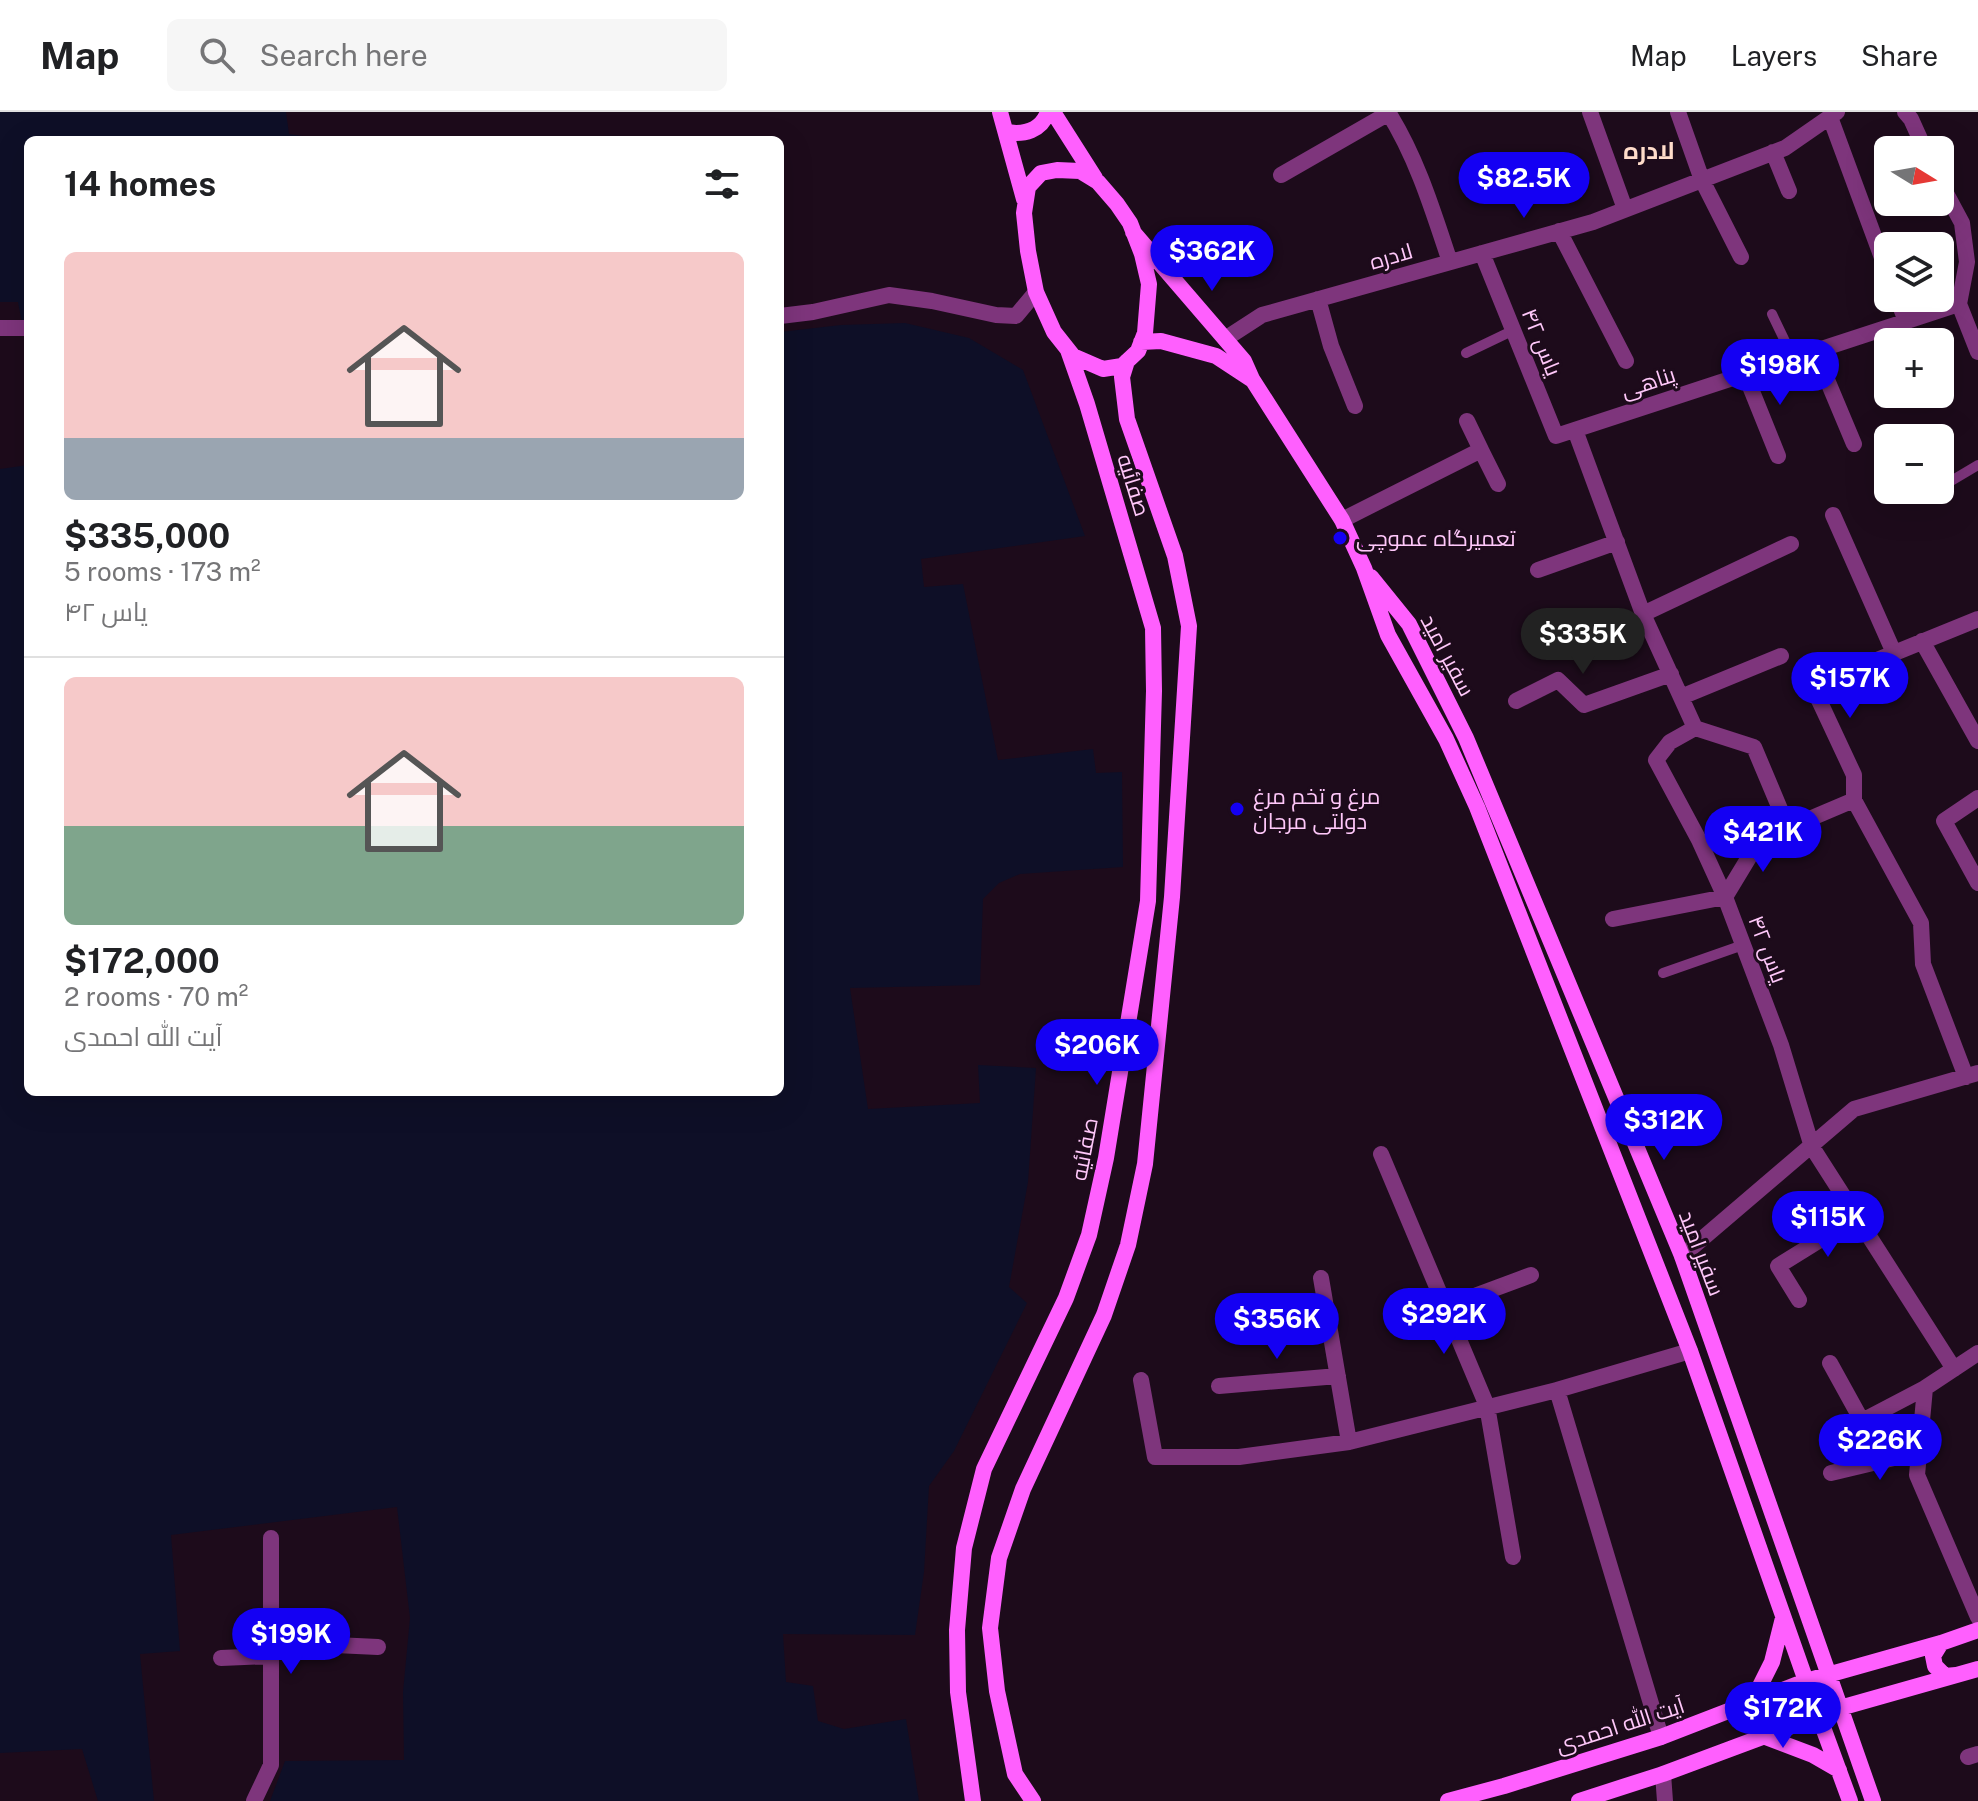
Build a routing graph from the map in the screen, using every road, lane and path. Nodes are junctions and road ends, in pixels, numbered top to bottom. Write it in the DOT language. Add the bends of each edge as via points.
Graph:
graph roads {
  1 [pos="1000,112"];
  2 [pos="1050,112"];
  3 [pos="1590,112"];
  4 [pos="1678,112"];
  5 [pos="1905,112"];
  6 [pos="1389,113"];
  7 [pos="1833,114"];
  8 [pos="1006,132"];
  9 [pos="1919,136"];
  10 [pos="1773,152"];
  11 [pos="1281,175"];
  12 [pos="1702,180"];
  13 [pos="1098,182"];
  14 [pos="1789,191"];
  15 [pos="1026,204"];
  16 [pos="1954,208"];
  17 [pos="1625,209"];
  18 [pos="1559,231"];
  19 [pos="1133,232"];
  20 [pos="1874,233"];
  21 [pos="1482,253"];
  22 [pos="1741,257"];
  23 [pos="1450,262"];
  24 [pos="1036,292"];
  25 [pos="1318,299"];
  26 [pos="1959,304"];
  27 [pos="1902,312"];
  28 [pos="1772,314"];
  29 [pos="784,316"];
  30 [pos="1906,321"];
  31 [pos="0,328"];
  32 [pos="24,328"];
  33 [pos="1514,330"];
  34 [pos="1225,339"];
  35 [pos="1141,342"];
  36 [pos="1068,350"];
  37 [pos="1815,351"];
  38 [pos="1978,352"];
  39 [pos="1466,353"];
  40 [pos="1793,358"];
  41 [pos="1127,361"];
  42 [pos="1626,361"];
  43 [pos="1745,374"];
  44 [pos="1252,379"];
  45 [pos="1355,406"];
  46 [pos="1467,421"];
  47 [pos="1575,430"];
  48 [pos="1854,444"];
  49 [pos="1481,450"];
  50 [pos="1778,456"];
  51 [pos="1978,465"];
  52 [pos="1954,479"];
  53 [pos="1498,484"];
  54 [pos="1833,515"];
  55 [pos="1342,520"];
  56 [pos="1617,542"];
  57 [pos="1791,544"];
  58 [pos="1364,568"];
  59 [pos="1538,570"];
  60 [pos="1643,614"];
  61 [pos="1978,619"];
  62 [pos="1922,641"];
  63 [pos="1894,653"];
  64 [pos="1781,656"];
  65 [pos="1671,674"];
  66 [pos="1681,697"];
  67 [pos="1516,701"];
  68 [pos="1695,728"];
  69 [pos="1978,741"];
  70 [pos="1978,798"];
  71 [pos="1854,800"];
  72 [pos="1788,828"];
  73 [pos="1978,883"];
  74 [pos="1725,897"];
  75 [pos="1613,919"];
  76 [pos="1743,945"];
  77 [pos="1663,973"];
  78 [pos="1972,1075"];
  79 [pos="1812,1147"];
  80 [pos="1381,1154"];
  81 [pos="1857,1217"];
  82 [pos="1682,1256"];
  83 [pos="1531,1275"];
  84 [pos="1321,1278"];
  85 [pos="1799,1300"];
  86 [pos="1445,1307"];
  87 [pos="1690,1351"];
  88 [pos="1978,1353"];
  89 [pos="1830,1363"];
  90 [pos="1954,1369"];
  91 [pos="1338,1376"];
  92 [pos="1141,1380"];
  93 [pos="1219,1386"];
  94 [pos="1925,1388"];
  95 [pos="1557,1390"];
  96 [pos="1487,1406"];
  97 [pos="1349,1442"];
  98 [pos="1919,1452"];
  99 [pos="1831,1473"];
  100 [pos="271,1538"];
  101 [pos="1513,1557"];
  102 [pos="1800,1595"];
  103 [pos="1781,1609"];
  104 [pos="1978,1617"];
  105 [pos="1978,1630"];
  106 [pos="1941,1643"];
  107 [pos="378,1647"];
  108 [pos="271,1649"];
  109 [pos="221,1658"];
  110 [pos="1978,1669"];
  111 [pos="1828,1674"];
  112 [pos="1958,1675"];
  113 [pos="1806,1681"];
  114 [pos="1752,1702"];
  115 [pos="1840,1708"];
  116 [pos="1818,1715"];
  117 [pos="1763,1736"];
  118 [pos="1661,1737"];
  119 [pos="1839,1770"];
  120 [pos="1663,1774"];
  121 [pos="254,1801"];
  122 [pos="973,1801"];
  123 [pos="1033,1801"];
  124 [pos="1448,1801"];
  125 [pos="1579,1801"];
  126 [pos="1665,1801"];
  127 [pos="1850,1801"];
  128 [pos="1873,1801"];
  1 -- 8 [label="street"];
  2 -- 8 [label="street" via="1029,132"];
  2 -- 13 [label="street"];
  3 -- 17 [label="street"];
  4 -- 12 [label="street"];
  5 -- 9 [label="street"];
  6 -- 11 [label="street"];
  6 -- 23 [label="street" via="1427,192"];
  7 -- 10 [label="street, لادره"];
  7 -- 20 [label="street"];
  8 -- 15 [label="street"];
  10 -- 12 [label="street, لادره"];
  10 -- 14 [label="street"];
  12 -- 17 [label="street, لادره"];
  12 -- 22 [label="street"];
  13 -- 15 [label="street" via="1080,171 1041,173 1028,187"];
  13 -- 19 [label="street"];
  15 -- 24 [label="street, صفائیه"];
  16 -- 26 [label="street" via="1962,223 1967,262"];
  17 -- 18 [label="street, لادره"];
  18 -- 21 [label="street, لادره"];
  18 -- 42 [label="street"];
  19 -- 34 [label="street, سفیر امید"];
  19 -- 35 [label="street" via="1149,284"];
  21 -- 23 [label="street, لادره"];
  21 -- 33 [label="street, یاس ۴۲"];
  23 -- 25 [label="street, لادره"];
  24 -- 29 [label="street" via="1016,316 889,295"];
  24 -- 36 [label="street, صفائیه"];
  25 -- 34 [label="street, لادره" via="1262,315"];
  25 -- 45 [label="street"];
  26 -- 30 [label="street, پناهی"];
  26 -- 38 [label="street"];
  27 -- 30 [label="street"];
  28 -- 40 [label="lane"];
  30 -- 37 [label="street, پناهی"];
  31 -- 32 [label="street"];
  33 -- 39 [label="lane"];
  33 -- 47 [label="street, یاس ۴۲" via="1556,436"];
  34 -- 44 [label="street, سفیر امید"];
  35 -- 41 [label="street"];
  35 -- 44 [label="street" via="1161,341 1216,356"];
  36 -- 41 [label="street" via="1103,369"];
  36 -- 122 [label="street, صفائیه" via="1153,628 1148,901 1089,1235 1066,1298 984,1469 964,1548 958,1692"];
  37 -- 40 [label="street, پناهی"];
  37 -- 48 [label="street"];
  40 -- 43 [label="street, پناهی"];
  41 -- 123 [label="street, صفائیه" via="1122,377 1127,419 1175,556 1189,626 1172,897 1145,1164 1128,1245 1104,1315 1023,1489 999,1558 990,1628 997,1691 1015,1774"];
  43 -- 47 [label="street, پناهی"];
  43 -- 50 [label="street"];
  44 -- 55 [label="street, سفیر امید"];
  46 -- 49 [label="street"];
  47 -- 56 [label="street"];
  49 -- 53 [label="street"];
  49 -- 55 [label="street"];
  51 -- 52 [label="lane"];
  54 -- 63 [label="street"];
  55 -- 58 [label="street, سفیر امید"];
  56 -- 59 [label="street"];
  56 -- 60 [label="street"];
  57 -- 60 [label="street"];
  58 -- 82 [label="street, سفیر امید" via="1409,624 1466,738"];
  58 -- 87 [label="street, سفیر امید" via="1388,635 1477,807"];
  60 -- 65 [label="street"];
  61 -- 62 [label="street"];
  62 -- 63 [label="street"];
  62 -- 69 [label="street"];
  63 -- 71 [label="street" via="1833,678 1818,698 1854,775"];
  64 -- 66 [label="street"];
  65 -- 66 [label="street"];
  65 -- 67 [label="street" via="1584,705 1558,680"];
  66 -- 68 [label="street"];
  68 -- 72 [label="street" via="1754,747"];
  68 -- 74 [label="street" via="1670,742 1656,760"];
  70 -- 73 [label="street" via="1944,821"];
  71 -- 72 [label="street"];
  71 -- 78 [label="street" via="1921,923 1923,964"];
  72 -- 74 [label="street, یاس ۴۲" via="1751,854"];
  74 -- 75 [label="street"];
  74 -- 76 [label="street, یاس ۴۲"];
  76 -- 77 [label="lane"];
  76 -- 79 [label="street, یاس ۴۲"];
  78 -- 79 [label="street" via="1854,1109"];
  79 -- 81 [label="street, یاس ۴۲"];
  79 -- 82 [label="street"];
  80 -- 86 [label="street"];
  81 -- 85 [label="street" via="1778,1266"];
  81 -- 90 [label="street, یاس ۴۲"];
  82 -- 102 [label="street, سفیر امید"];
  83 -- 86 [label="street"];
  84 -- 91 [label="street"];
  86 -- 96 [label="street"];
  87 -- 95 [label="street"];
  87 -- 103 [label="street, سفیر امید"];
  88 -- 90 [label="street"];
  89 -- 94 [label="street" via="1862,1421"];
  90 -- 94 [label="street"];
  91 -- 93 [label="street"];
  91 -- 97 [label="street"];
  92 -- 97 [label="street" via="1155,1457 1239,1457"];
  94 -- 98 [label="street"];
  95 -- 96 [label="street"];
  95 -- 118 [label="street"];
  96 -- 97 [label="street"];
  96 -- 101 [label="street"];
  98 -- 99 [label="street"];
  98 -- 104 [label="street" via="1917,1475"];
  100 -- 108 [label="street"];
  102 -- 103 [label="street"];
  102 -- 111 [label="street, سفیر امید"];
  103 -- 113 [label="street, سفیر امید"];
  103 -- 114 [label="street" via="1772,1662"];
  105 -- 106 [label="street, آیت الله احمدی"];
  106 -- 111 [label="street, آیت الله احمدی"];
  106 -- 112 [label="street" via="1933,1656 1935,1666 1945,1676"];
  107 -- 108 [label="street"];
  108 -- 109 [label="street"];
  108 -- 121 [label="street" via="271,1765"];
  110 -- 112 [label="street"];
  111 -- 113 [label="street, آیت الله احمدی"];
  111 -- 115 [label="street, سفیر امید"];
  112 -- 115 [label="street"];
  113 -- 114 [label="street, آیت الله احمدی"];
  113 -- 116 [label="street, سفیر امید"];
  114 -- 117 [label="street" via="1773,1706 1776,1715"];
  114 -- 118 [label="street, آیت الله احمدی"];
  115 -- 116 [label="street"];
  115 -- 128 [label="street, سفیر امید"];
  116 -- 117 [label="street"];
  116 -- 119 [label="street, سفیر امید"];
  117 -- 119 [label="street"];
  117 -- 120 [label="street"];
  118 -- 124 [label="street, آیت الله احمدی"];
  119 -- 127 [label="street, سفیر امید"];
  120 -- 125 [label="street"];
  120 -- 126 [label="street"];
}
